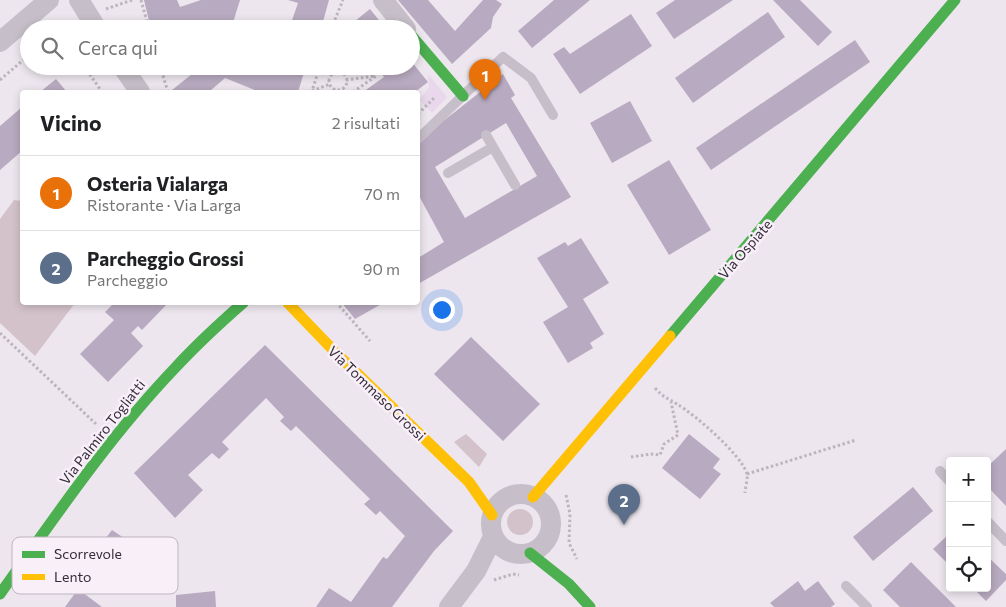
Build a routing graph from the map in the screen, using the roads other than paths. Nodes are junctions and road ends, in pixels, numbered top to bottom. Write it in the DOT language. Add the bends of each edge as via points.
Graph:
graph roads {
  1 [pos="49,0"];
  2 [pos="79,0"];
  3 [pos="383,0"];
  4 [pos="955,0"];
  5 [pos="100,19"];
  6 [pos="26,20"];
  7 [pos="399,20"];
  8 [pos="20,25"];
  9 [pos="0,42"];
  10 [pos="420,46"];
  11 [pos="128,75"];
  12 [pos="139,90"];
  13 [pos="465,99"];
  14 [pos="553,115"];
  15 [pos="486,135"];
  16 [pos="420,137"];
  17 [pos="493,147"];
  18 [pos="448,173"];
  19 [pos="515,185"];
  20 [pos="241,305"];
  21 [pos="290,305"];
  22 [pos="940,471"];
  23 [pos="946,478"];
  24 [pos="469,482"];
  25 [pos="533,496"];
  26 [pos="505,499"];
  27 [pos="492,515"];
  28 [pos="991,525"];
  29 [pos="42,537"];
  30 [pos="1006,541"];
  31 [pos="498,542"];
  32 [pos="537,548"];
  33 [pos="12,578"];
  34 [pos="569,584"];
  35 [pos="846,586"];
  36 [pos="0,594"];
  37 [pos="449,607"];
  38 [pos="590,607"];
  39 [pos="867,607"];
  1 -- 6 [label="street"];
  2 -- 5 [label="street"];
  3 -- 7 [label="street"];
  4 -- 25 [label="street, Via Ospiate"];
  8 -- 9 [label="street"];
  10 -- 13 [label="street"];
  11 -- 12 [label="street"];
  13 -- 14 [label="lane" via="503,57 531,78"];
  13 -- 16 [label="lane"];
  15 -- 17 [label="lane"];
  17 -- 18 [label="lane"];
  17 -- 19 [label="lane"];
  20 -- 29 [label="street, Via Palmiro Togliatti" via="174,368 113,440"];
  21 -- 24 [label="street, Via Tommaso Grossi"];
  22 -- 23 [label="lane"];
  24 -- 26 [label="street, Via Tommaso Grossi"];
  24 -- 27 [label="street, Via Tommaso Grossi"];
  25 -- 26 [label="street" via="522,494"];
  25 -- 32 [label="street" via="550,516 550,530"];
  26 -- 27 [label="street"];
  27 -- 31 [label="street" via="490,526"];
  28 -- 30 [label="lane"];
  31 -- 32 [label="street" via="517,554"];
  31 -- 37 [label="street" via="482,576"];
  32 -- 34 [label="street"];
  33 -- 36 [label="street, Via Palmiro Togliatti"];
  34 -- 38 [label="street"];
  35 -- 39 [label="lane"];
}
